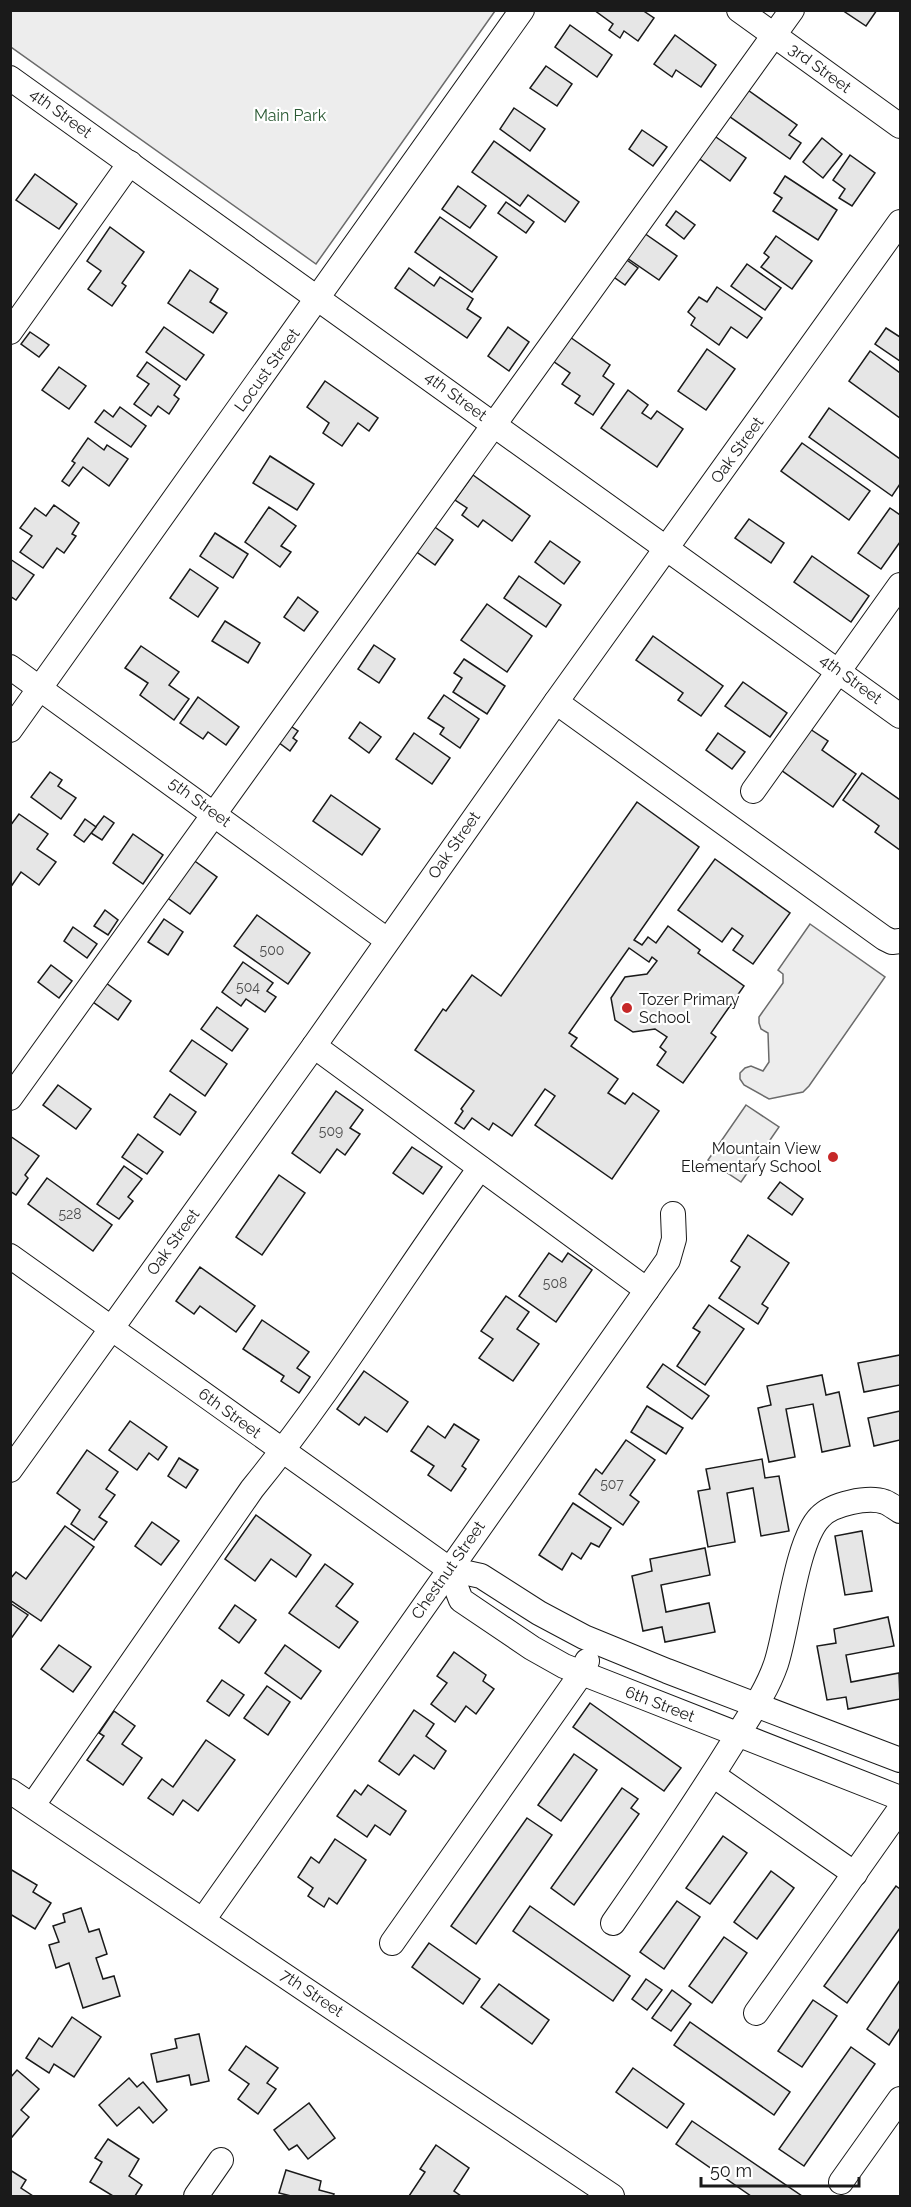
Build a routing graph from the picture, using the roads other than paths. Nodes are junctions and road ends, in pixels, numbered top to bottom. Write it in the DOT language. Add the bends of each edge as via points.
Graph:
graph roads {
  1 [pos="522,10"];
  2 [pos="739,10"];
  3 [pos="792,10"];
  4 [pos="774,36"];
  5 [pos="10,78"];
  6 [pos="900,126"];
  7 [pos="130,163"];
  8 [pos="900,222"];
  9 [pos="319,298"];
  10 [pos="10,332"];
  11 [pos="495,424"];
  12 [pos="668,548"];
  13 [pos="900,585"];
  14 [pos="10,667"];
  15 [pos="840,670"];
  16 [pos="40,688"];
  17 [pos="556,702"];
  18 [pos="900,716"];
  19 [pos="10,730"];
  20 [pos="753,791"];
  21 [pos="215,813"];
  22 [pos="387,939"];
  23 [pos="900,941"];
  24 [pos="314,1046"];
  25 [pos="10,1098"];
  26 [pos="480,1168"];
  27 [pos="673,1214"];
  28 [pos="10,1256"];
  29 [pos="647,1290"];
  30 [pos="111,1328"];
  31 [pos="283,1451"];
  32 [pos="10,1470"];
  33 [pos="900,1511"];
  34 [pos="449,1569"];
  35 [pos="595,1642"];
  36 [pos="581,1674"];
  37 [pos="755,1705"];
  38 [pos="738,1735"];
  39 [pos="900,1760"];
  40 [pos="713,1775"];
  41 [pos="10,1791"];
  42 [pos="900,1798"];
  43 [pos="33,1805"];
  44 [pos="900,1809"];
  45 [pos="855,1874"];
  46 [pos="203,1920"];
  47 [pos="613,1923"];
  48 [pos="392,1943"];
  49 [pos="756,2013"];
  50 [pos="900,2099"];
  51 [pos="221,2160"];
  52 [pos="841,2182"];
  53 [pos="196,2196"];
  54 [pos="612,2196"];
  1 -- 9 [label="street, Locust Street"];
  2 -- 4 [label="street, 3rd Street"];
  3 -- 4 [label="street"];
  4 -- 6 [label="street, 3rd Street"];
  4 -- 11 [label="street"];
  5 -- 7 [label="street, 4th Street"];
  7 -- 9 [label="street, 4th Street"];
  7 -- 10 [label="street"];
  8 -- 12 [label="street, Oak Street"];
  9 -- 11 [label="street, 4th Street"];
  9 -- 16 [label="street, Locust Street"];
  11 -- 12 [label="street, 4th Street"];
  11 -- 21 [label="street"];
  12 -- 15 [label="street, 4th Street"];
  12 -- 17 [label="street, Oak Street"];
  13 -- 15 [label="street"];
  14 -- 16 [label="street, 5th Street"];
  15 -- 18 [label="street, 4th Street"];
  15 -- 20 [label="street"];
  16 -- 19 [label="street, Locust Street"];
  16 -- 21 [label="street, 5th Street"];
  17 -- 22 [label="street, Oak Street"];
  17 -- 23 [label="street" via="884,938"];
  21 -- 22 [label="street, 5th Street"];
  21 -- 25 [label="street"];
  22 -- 24 [label="street, Oak Street"];
  24 -- 26 [label="street"];
  24 -- 30 [label="street, Oak Street"];
  26 -- 29 [label="street"];
  26 -- 31 [label="street"];
  27 -- 29 [label="street, Chestnut Street" via="674,1239 668,1260"];
  28 -- 30 [label="street, 6th Street"];
  29 -- 34 [label="street, Chestnut Street"];
  30 -- 31 [label="street, 6th Street"];
  30 -- 32 [label="street, Oak Street"];
  31 -- 34 [label="street, 6th Street"];
  31 -- 43 [label="street" via="252,1489"];
  33 -- 37 [label="street" via="883,1502 866,1500 841,1505 822,1514 815,1523 803,1552 776,1665"];
  34 -- 35 [label="street, 6th Street" via="481,1576"];
  34 -- 36 [label="street, 6th Street" via="461,1600 532,1648"];
  34 -- 46 [label="street, Chestnut Street"];
  35 -- 36 [label="street"];
  35 -- 37 [label="street, 6th Street"];
  36 -- 38 [label="street, 6th Street"];
  36 -- 48 [label="street"];
  37 -- 38 [label="street"];
  37 -- 39 [label="street, 6th Street"];
  38 -- 40 [label="street"];
  38 -- 42 [label="street, 6th Street"];
  40 -- 45 [label="street"];
  40 -- 47 [label="street"];
  41 -- 43 [label="street, 7th Street"];
  43 -- 46 [label="street, 7th Street"];
  44 -- 45 [label="street"];
  45 -- 49 [label="street"];
  46 -- 54 [label="street, 7th Street"];
  50 -- 52 [label="street"];
  51 -- 53 [label="street"];
}
